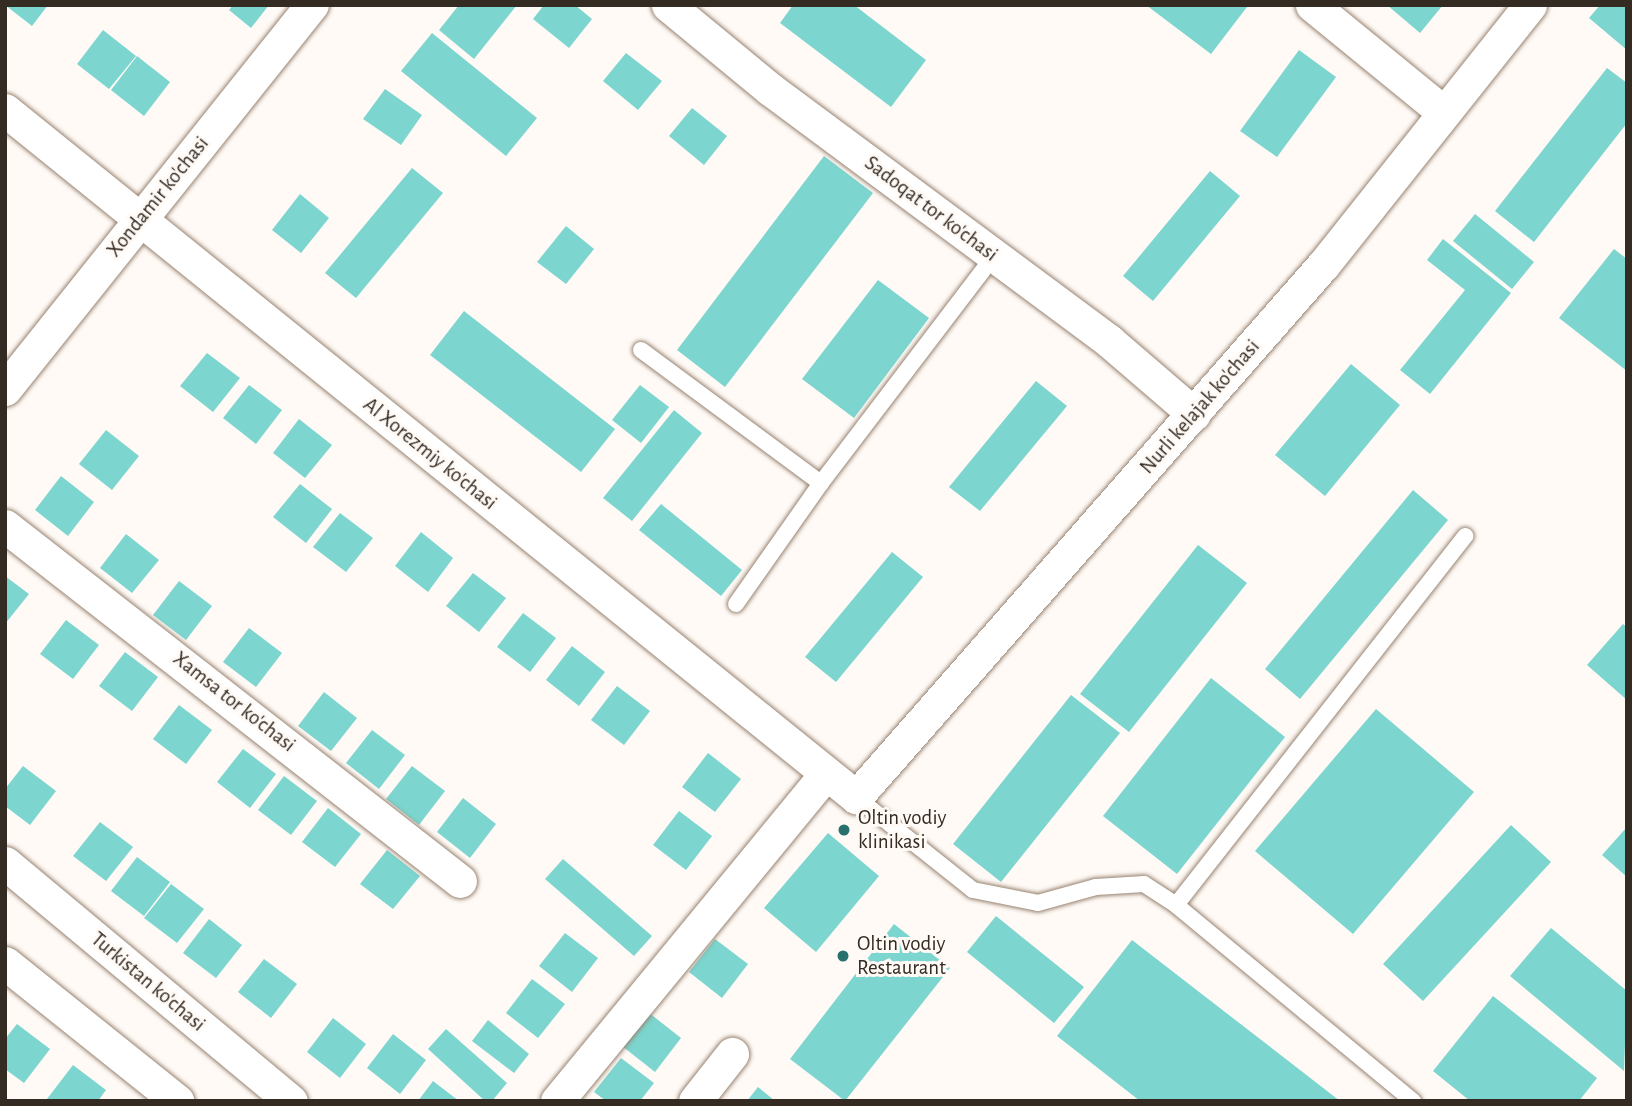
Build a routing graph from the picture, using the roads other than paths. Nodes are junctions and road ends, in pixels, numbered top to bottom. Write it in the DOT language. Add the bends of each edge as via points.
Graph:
graph roads {
  1 [pos="312,5"];
  2 [pos="668,5"];
  3 [pos="1312,5"];
  4 [pos="1530,5"];
  5 [pos="5,110"];
  6 [pos="1443,112"];
  7 [pos="139,220"];
  8 [pos="994,256"];
  9 [pos="642,350"];
  10 [pos="5,389"];
  11 [pos="1194,414"];
  12 [pos="821,483"];
  13 [pos="5,526"];
  14 [pos="1465,536"];
  15 [pos="736,604"];
  16 [pos="826,773"];
  17 [pos="856,797"];
  18 [pos="5,863"];
  19 [pos="460,881"];
  20 [pos="1176,905"];
  21 [pos="5,963"];
  22 [pos="732,1054"];
  23 [pos="177,1101"];
  24 [pos="291,1101"];
  25 [pos="557,1101"];
  26 [pos="695,1101"];
  27 [pos="1413,1101"];
  1 -- 7 [label="street, Xondamir ko'chasi"];
  2 -- 8 [label="street, Sadoqat tor ko'chasi" via="769,89"];
  3 -- 6 [label="street"];
  4 -- 6 [label="street, Nurli kelajak ko'chasi"];
  5 -- 7 [label="street, Al Xorezmiy ko'chasi"];
  6 -- 11 [label="street, Nurli kelajak ko'chasi" via="1324,264"];
  7 -- 10 [label="street, Xondamir ko'chasi"];
  7 -- 16 [label="street, Al Xorezmiy ko'chasi"];
  8 -- 11 [label="street, Sadoqat tor ko'chasi" via="1109,341"];
  8 -- 12 [label="lane"];
  9 -- 12 [label="lane"];
  11 -- 17 [label="street, Nurli kelajak ko'chasi"];
  12 -- 15 [label="lane"];
  13 -- 19 [label="street, Xamsa tor ko'chasi"];
  14 -- 20 [label="lane"];
  16 -- 17 [label="street, Al Xorezmiy ko'chasi"];
  16 -- 25 [label="street"];
  17 -- 20 [label="lane" via="973,890 1038,903 1096,887 1144,884"];
  18 -- 24 [label="street, Turkistan ko'chasi"];
  20 -- 27 [label="lane"];
  21 -- 23 [label="street"];
  22 -- 26 [label="street"];
}
